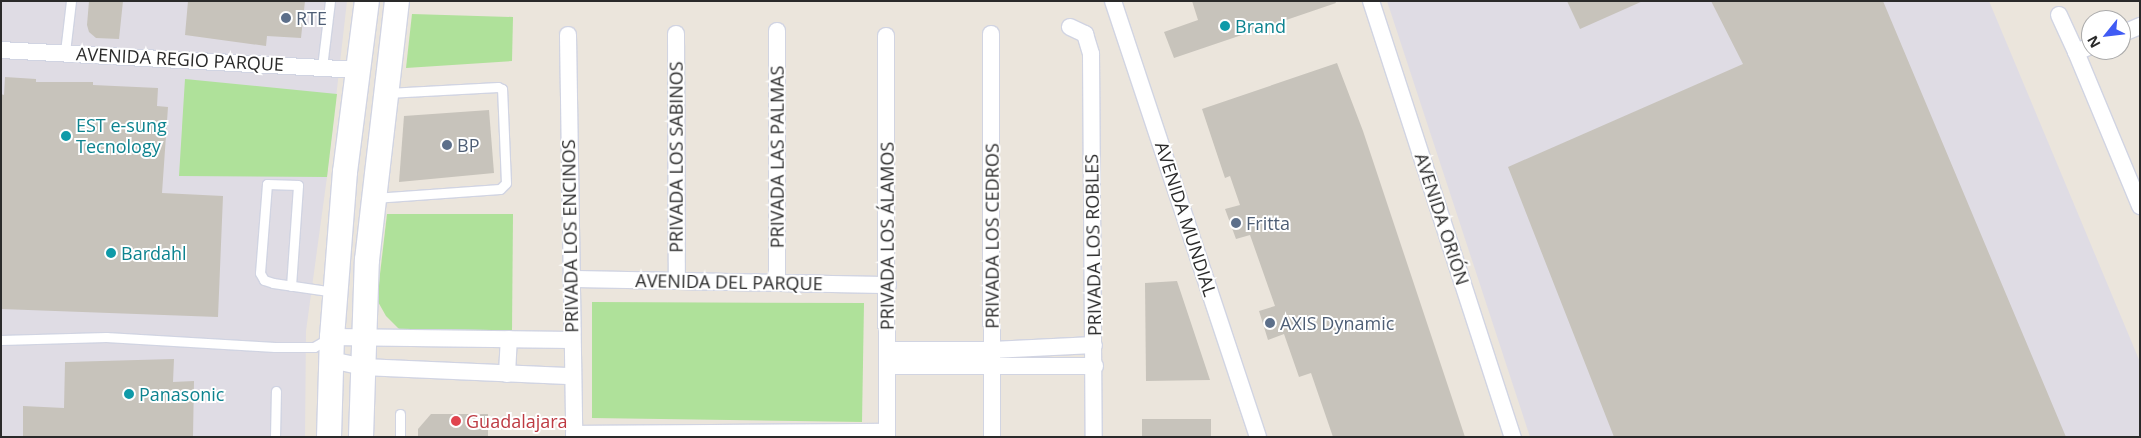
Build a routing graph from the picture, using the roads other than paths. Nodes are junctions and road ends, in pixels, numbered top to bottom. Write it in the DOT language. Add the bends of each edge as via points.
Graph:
graph roads {
  1 [pos="70,1"];
  2 [pos="330,1"];
  3 [pos="367,1"];
  4 [pos="397,1"];
  5 [pos="1113,1"];
  6 [pos="1370,1"];
  7 [pos="2059,15"];
  8 [pos="1070,27"];
  9 [pos="777,31"];
  10 [pos="676,34"];
  11 [pos="991,34"];
  12 [pos="568,35"];
  13 [pos="886,36"];
  14 [pos="2081,45"];
  15 [pos="1,50"];
  16 [pos="65,52"];
  17 [pos="2088,60"];
  18 [pos="322,67"];
  19 [pos="358,70"];
  20 [pos="386,93"];
  21 [pos="374,198"];
  22 [pos="2140,206"];
  23 [pos="571,279"];
  24 [pos="677,281"];
  25 [pos="777,283"];
  26 [pos="888,285"];
  27 [pos="291,286"];
  28 [pos="335,292"];
  29 [pos="363,337"];
  30 [pos="509,339"];
  31 [pos="1,340"];
  32 [pos="572,340"];
  33 [pos="1094,345"];
  34 [pos="326,348"];
  35 [pos="887,358"];
  36 [pos="992,358"];
  37 [pos="1095,366"];
  38 [pos="363,367"];
  39 [pos="507,374"];
  40 [pos="573,376"];
  41 [pos="276,391"];
  42 [pos="400,414"];
  43 [pos="887,434"];
  44 [pos="574,435"];
  45 [pos="674,435"];
  46 [pos="778,435"];
  47 [pos="275,437"];
  48 [pos="328,437"];
  49 [pos="361,437"];
  50 [pos="400,437"];
  51 [pos="992,437"];
  52 [pos="1094,437"];
  53 [pos="1258,437"];
  54 [pos="1513,437"];
  1 -- 16 [label="lane"];
  2 -- 18 [label="lane"];
  3 -- 19 [label="main road"];
  4 -- 20 [label="main road"];
  5 -- 53 [label="street, AVENIDA MUNDIAL"];
  6 -- 54 [label="street, AVENIDA ORIÓN"];
  7 -- 14 [label="street"];
  8 -- 33 [label="street, PRIVADA LOS ROBLES" via="1085,34 1091,54"];
  9 -- 25 [label="street, PRIVADA LAS PALMAS"];
  10 -- 24 [label="street, PRIVADA LOS SABINOS"];
  11 -- 36 [label="street, PRIVADA LOS CEDROS"];
  12 -- 23 [label="street, PRIVADA LOS ENCINOS"];
  13 -- 26 [label="street, PRIVADA LOS ÁLAMOS"];
  15 -- 16 [label="street, AVENIDA REGIO PARQUE"];
  16 -- 18 [label="street, AVENIDA REGIO PARQUE"];
  17 -- 22 [label="street"];
  18 -- 19 [label="street, AVENIDA REGIO PARQUE"];
  19 -- 28 [label="main road"];
  20 -- 21 [label="main road"];
  20 -- 21 [label="lane" via="502,89 506,183 500,189"];
  21 -- 29 [label="main road" via="366,260"];
  23 -- 24 [label="street, AVENIDA DEL PARQUE"];
  23 -- 32 [label="street, PRIVADA LOS ENCINOS"];
  24 -- 25 [label="street, AVENIDA DEL PARQUE"];
  25 -- 26 [label="street, AVENIDA DEL PARQUE"];
  26 -- 35 [label="street, PRIVADA LOS ÁLAMOS"];
  27 -- 27 [label="lane" via="298,185 266,184 260,273 264,280"];
  27 -- 28 [label="lane"];
  28 -- 34 [label="main road"];
  29 -- 30 [label="street"];
  29 -- 34 [label="street"];
  29 -- 38 [label="main road"];
  30 -- 32 [label="street"];
  30 -- 39 [label="street"];
  31 -- 34 [label="lane" via="106,337"];
  32 -- 40 [label="street, PRIVADA LOS ENCINOS"];
  33 -- 36 [label="street"];
  33 -- 37 [label="street, PRIVADA LOS ROBLES"];
  34 -- 38 [label="street"];
  34 -- 48 [label="main road"];
  35 -- 36 [label="street"];
  35 -- 43 [label="street, PRIVADA LOS ÁLAMOS"];
  36 -- 37 [label="street"];
  36 -- 51 [label="street, PRIVADA LOS CEDROS"];
  37 -- 52 [label="street, PRIVADA LOS ROBLES"];
  38 -- 39 [label="street"];
  38 -- 49 [label="main road"];
  39 -- 40 [label="street"];
  40 -- 44 [label="street, PRIVADA LOS ENCINOS"];
  41 -- 47 [label="lane"];
  42 -- 50 [label="lane"];
  43 -- 46 [label="street"];
  44 -- 45 [label="street"];
  45 -- 46 [label="street"];
}
